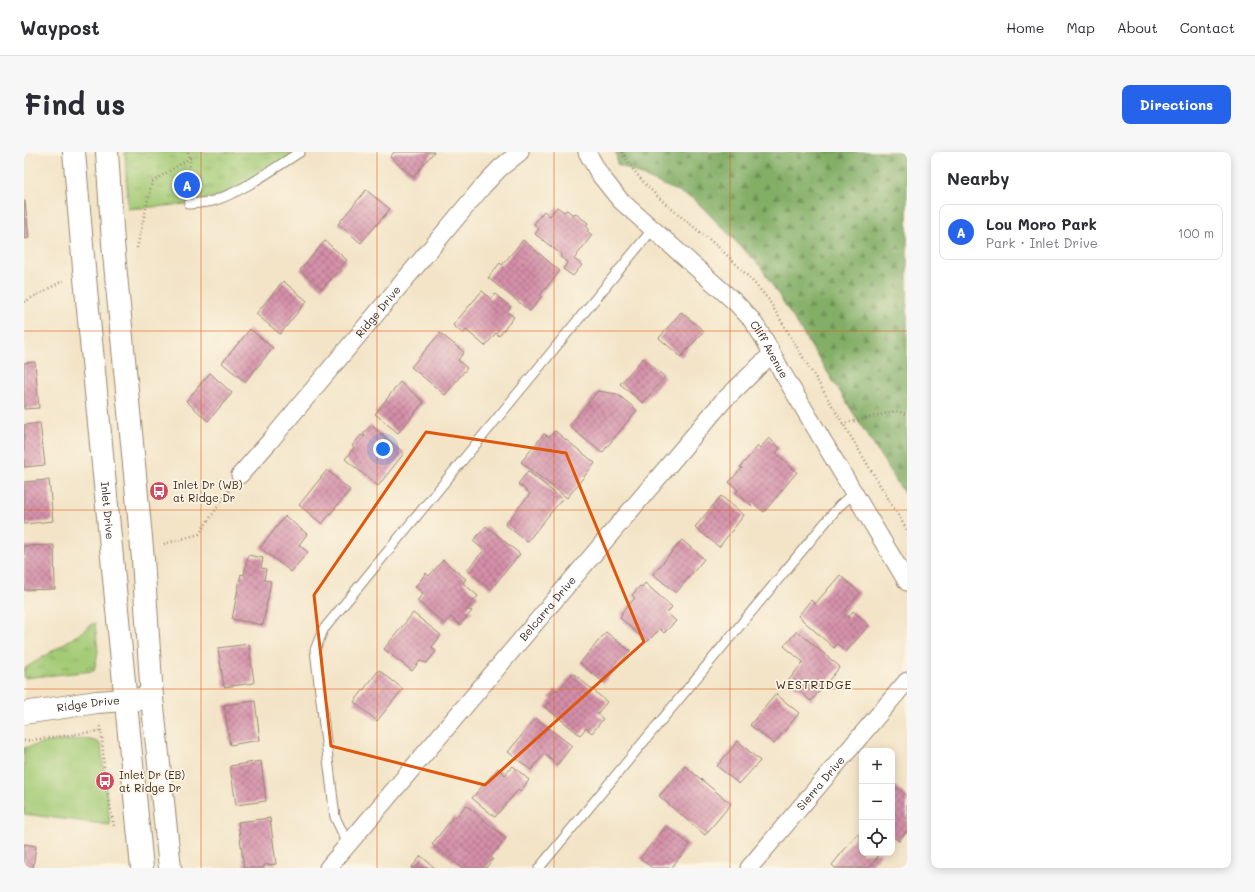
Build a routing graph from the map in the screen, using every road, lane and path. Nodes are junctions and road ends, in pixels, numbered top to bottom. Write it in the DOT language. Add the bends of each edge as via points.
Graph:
graph roads {
  1 [pos="74,152"];
  2 [pos="107,152"];
  3 [pos="188,152"];
  4 [pos="300,152"];
  5 [pos="520,152"];
  6 [pos="587,152"];
  7 [pos="190,158"];
  8 [pos="188,204"];
  9 [pos="652,230"];
  10 [pos="136,252"];
  11 [pos="84,268"];
  12 [pos="24,302"];
  13 [pos="772,354"];
  14 [pos="907,414"];
  15 [pos="842,424"];
  16 [pos="240,475"];
  17 [pos="855,492"];
  18 [pos="161,545"];
  19 [pos="907,582"];
  20 [pos="907,681"];
  21 [pos="152,698"];
  22 [pos="126,700"];
  23 [pos="24,712"];
  24 [pos="100,726"];
  25 [pos="100,731"];
  26 [pos="24,741"];
  27 [pos="115,830"];
  28 [pos="348,844"];
  29 [pos="142,868"];
  30 [pos="170,868"];
  31 [pos="328,868"];
  32 [pos="539,868"];
  33 [pos="750,868"];
  1 -- 11 [label="main road, Inlet Drive"];
  2 -- 21 [label="main road" via="114,258 143,559"];
  3 -- 7 [label="path"];
  4 -- 8 [label="lane" via="236,191 212,201"];
  5 -- 16 [label="street, Ridge Drive" via="483,186"];
  6 -- 9 [label="street, Cliff Avenue" via="600,175 620,200"];
  7 -- 8 [label="path"];
  7 -- 10 [label="path" via="152,182"];
  9 -- 13 [label="street, Cliff Avenue" via="736,303 755,325"];
  9 -- 28 [label="lane" via="323,630 315,650 335,817"];
  11 -- 12 [label="path"];
  11 -- 22 [label="main road, Inlet Drive"];
  13 -- 17 [label="street, Cliff Avenue"];
  13 -- 28 [label="street, Belcarra Drive" via="723,401"];
  14 -- 15 [label="path" via="896,411"];
  16 -- 18 [label="path" via="199,534"];
  17 -- 19 [label="street, Cliff Avenue"];
  17 -- 32 [label="lane" via="839,506"];
  20 -- 33 [label="street, Sierra Drive"];
  21 -- 22 [label="main road, Ridge Drive"];
  21 -- 30 [label="main road"];
  22 -- 23 [label="main road, Ridge Drive"];
  22 -- 29 [label="main road, Inlet Drive"];
  24 -- 25 [label="path"];
  25 -- 26 [label="path"];
  25 -- 27 [label="path" via="105,781"];
  28 -- 31 [label="street, Belcarra Drive"];
}
